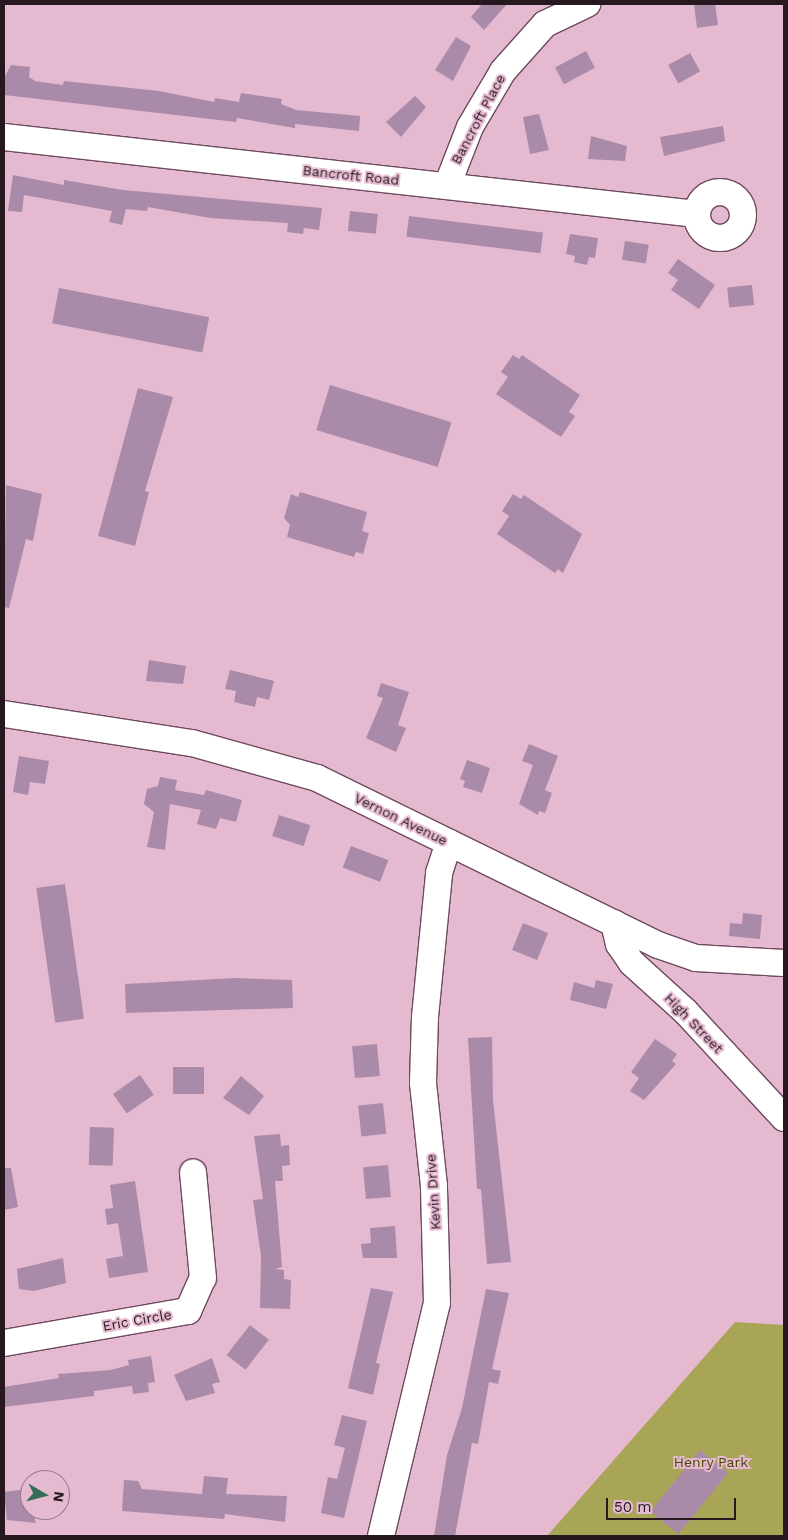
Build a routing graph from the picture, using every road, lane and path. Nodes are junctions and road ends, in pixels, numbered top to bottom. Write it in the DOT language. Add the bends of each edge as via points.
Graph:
graph roads {
  1 [pos="587,4"];
  2 [pos="4,137"];
  3 [pos="447,186"];
  4 [pos="697,214"];
  5 [pos="4,714"];
  6 [pos="449,843"];
  7 [pos="614,923"];
  8 [pos="784,963"];
  9 [pos="784,1118"];
  10 [pos="193,1172"];
  11 [pos="4,1342"];
  12 [pos="382,1536"];
  1 -- 3 [label="street, Bancroft Place" via="545,24 503,71 470,127"];
  2 -- 3 [label="street, Bancroft Road"];
  3 -- 4 [label="street, Bancroft Road"];
  5 -- 6 [label="street, Vernon Avenue" via="192,743 261,760 317,778"];
  6 -- 7 [label="street, Vernon Avenue"];
  6 -- 12 [label="street, Kevin Drive" via="439,873 424,1017 424,1083 434,1186 437,1303"];
  7 -- 8 [label="street, Vernon Avenue" via="696,958"];
  7 -- 9 [label="street, High Street" via="619,944 632,963 685,1012"];
  10 -- 11 [label="street, Eric Circle" via="203,1278 188,1311"];
}
